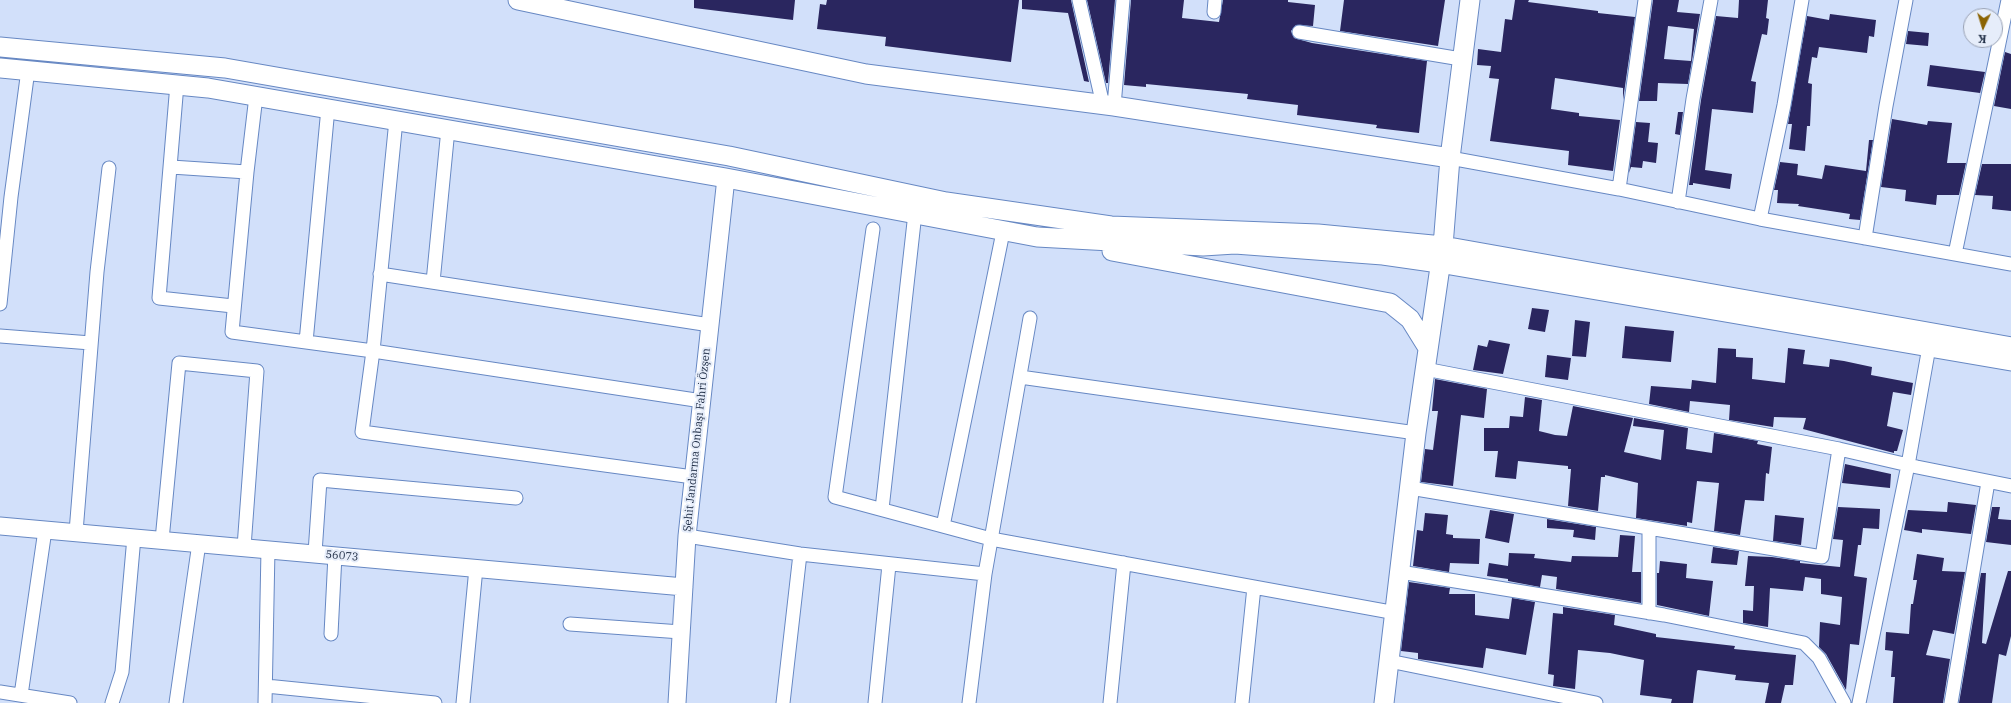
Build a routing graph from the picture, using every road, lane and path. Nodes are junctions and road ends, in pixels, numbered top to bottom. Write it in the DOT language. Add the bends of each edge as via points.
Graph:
graph roads {
  1 [pos="518,0"];
  2 [pos="1079,0"];
  3 [pos="1123,0"];
  4 [pos="1470,0"];
  5 [pos="1645,0"];
  6 [pos="1711,0"];
  7 [pos="1802,0"];
  8 [pos="1906,0"];
  9 [pos="2008,0"];
  10 [pos="1299,32"];
  11 [pos="0,47"];
  12 [pos="1461,59"];
  13 [pos="0,68"];
  14 [pos="28,70"];
  15 [pos="177,84"];
  16 [pos="256,96"];
  17 [pos="1108,106"];
  18 [pos="328,108"];
  19 [pos="396,120"];
  20 [pos="448,129"];
  21 [pos="1450,158"];
  22 [pos="171,167"];
  23 [pos="109,168"];
  24 [pos="247,172"];
  25 [pos="726,178"];
  26 [pos="1619,189"];
  27 [pos="1678,202"];
  28 [pos="915,213"];
  29 [pos="1760,219"];
  30 [pos="873,230"];
  31 [pos="1003,232"];
  32 [pos="1037,237"];
  33 [pos="1865,238"];
  34 [pos="1441,254"];
  35 [pos="1955,254"];
  36 [pos="2011,264"];
  37 [pos="380,274"];
  38 [pos="433,282"];
  39 [pos="0,304"];
  40 [pos="234,306"];
  41 [pos="1030,318"];
  42 [pos="710,325"];
  43 [pos="0,336"];
  44 [pos="306,342"];
  45 [pos="91,343"];
  46 [pos="1930,347"];
  47 [pos="2011,347"];
  48 [pos="1428,348"];
  49 [pos="373,351"];
  50 [pos="2011,361"];
  51 [pos="1425,369"];
  52 [pos="1020,377"];
  53 [pos="702,401"];
  54 [pos="1416,433"];
  55 [pos="1839,449"];
  56 [pos="1908,465"];
  57 [pos="693,477"];
  58 [pos="1988,482"];
  59 [pos="2011,486"];
  60 [pos="1410,488"];
  61 [pos="516,498"];
  62 [pos="882,509"];
  63 [pos="0,526"];
  64 [pos="943,526"];
  65 [pos="1649,528"];
  66 [pos="45,530"];
  67 [pos="76,532"];
  68 [pos="687,536"];
  69 [pos="134,537"];
  70 [pos="991,539"];
  71 [pos="162,540"];
  72 [pos="199,543"];
  73 [pos="244,547"];
  74 [pos="268,549"];
  75 [pos="315,553"];
  76 [pos="800,554"];
  77 [pos="335,555"];
  78 [pos="1124,563"];
  79 [pos="889,565"];
  80 [pos="476,568"];
  81 [pos="1400,572"];
  82 [pos="984,574"];
  83 [pos="684,587"];
  84 [pos="1254,587"];
  85 [pos="1396,613"];
  86 [pos="1649,613"];
  87 [pos="570,624"];
  88 [pos="681,632"];
  89 [pos="331,634"];
  90 [pos="1389,661"];
  91 [pos="266,686"];
  92 [pos="0,692"];
  93 [pos="21,695"];
  94 [pos="352,699"];
  95 [pos="404,702"];
  96 [pos="70,703"];
  97 [pos="112,703"];
  98 [pos="176,703"];
  99 [pos="265,703"];
  100 [pos="435,703"];
  101 [pos="463,703"];
  102 [pos="677,703"];
  103 [pos="784,703"];
  104 [pos="875,703"];
  105 [pos="969,703"];
  106 [pos="1110,703"];
  107 [pos="1242,703"];
  108 [pos="1384,703"];
  109 [pos="1596,703"];
  110 [pos="1844,703"];
  111 [pos="1859,703"];
  112 [pos="1951,703"];
  1 -- 17 [label="main road" via="866,74"];
  2 -- 17 [label="street"];
  3 -- 17 [label="street"];
  4 -- 12 [label="main road"];
  5 -- 26 [label="street"];
  6 -- 27 [label="street"];
  7 -- 29 [label="street" via="1784,105"];
  8 -- 33 [label="street"];
  9 -- 35 [label="street"];
  10 -- 12 [label="street"];
  11 -- 34 [label="main road" via="225,68 729,156 946,202 1111,226 1318,234"];
  12 -- 21 [label="main road"];
  13 -- 14 [label="main road"];
  14 -- 15 [label="main road"];
  14 -- 39 [label="street"];
  15 -- 16 [label="main road"];
  15 -- 22 [label="street"];
  16 -- 18 [label="main road"];
  16 -- 24 [label="street"];
  17 -- 21 [label="main road"];
  18 -- 19 [label="main road"];
  18 -- 44 [label="street"];
  19 -- 20 [label="main road"];
  19 -- 37 [label="street"];
  20 -- 25 [label="main road"];
  20 -- 38 [label="street"];
  21 -- 26 [label="street"];
  21 -- 34 [label="main road"];
  22 -- 24 [label="street"];
  22 -- 40 [label="street" via="159,298"];
  23 -- 45 [label="street"];
  24 -- 40 [label="street"];
  25 -- 28 [label="main road"];
  25 -- 42 [label="street, Şehit Jandarma Onbaşı Fahri Özşen"];
  26 -- 27 [label="street"];
  27 -- 29 [label="street"];
  28 -- 31 [label="main road"];
  28 -- 62 [label="street"];
  29 -- 33 [label="street"];
  30 -- 62 [label="street" via="835,497"];
  31 -- 32 [label="main road"];
  31 -- 64 [label="street"];
  32 -- 34 [label="main road" via="1383,255"];
  32 -- 48 [label="main road" via="1390,303 1410,319"];
  33 -- 35 [label="street"];
  34 -- 46 [label="main road"];
  34 -- 47 [label="main road"];
  34 -- 48 [label="main road"];
  35 -- 36 [label="street"];
  37 -- 38 [label="street"];
  37 -- 49 [label="street"];
  38 -- 42 [label="street"];
  40 -- 44 [label="street" via="232,332"];
  41 -- 52 [label="street"];
  42 -- 53 [label="street, Şehit Jandarma Onbaşı Fahri Özşen"];
  43 -- 45 [label="street"];
  44 -- 49 [label="street"];
  45 -- 67 [label="street"];
  46 -- 50 [label="main road"];
  46 -- 56 [label="street"];
  48 -- 51 [label="main road"];
  49 -- 53 [label="street"];
  49 -- 57 [label="street" via="362,432"];
  51 -- 54 [label="main road"];
  51 -- 55 [label="street"];
  52 -- 54 [label="street"];
  52 -- 70 [label="street"];
  53 -- 57 [label="street, Şehit Jandarma Onbaşı Fahri Özşen"];
  54 -- 60 [label="main road"];
  55 -- 56 [label="street"];
  55 -- 65 [label="street" via="1822,558"];
  56 -- 58 [label="street"];
  56 -- 111 [label="street"];
  57 -- 68 [label="street, Şehit Jandarma Onbaşı Fahri Özşen"];
  58 -- 59 [label="street"];
  58 -- 112 [label="street"];
  60 -- 65 [label="street"];
  60 -- 81 [label="main road"];
  61 -- 75 [label="street" via="320,480"];
  62 -- 64 [label="street"];
  63 -- 66 [label="street, 56073"];
  64 -- 70 [label="street"];
  65 -- 86 [label="street"];
  66 -- 67 [label="street, 56073"];
  66 -- 93 [label="street"];
  67 -- 69 [label="street, 56073"];
  68 -- 76 [label="street"];
  68 -- 83 [label="street, Şehit Jandarma Onbaşı Fahri Özşen"];
  69 -- 71 [label="street, 56073"];
  69 -- 97 [label="street" via="122,672"];
  70 -- 78 [label="street"];
  70 -- 82 [label="street"];
  71 -- 72 [label="street, 56073"];
  71 -- 73 [label="street" via="179,363 257,371"];
  72 -- 73 [label="street, 56073"];
  72 -- 98 [label="street"];
  73 -- 74 [label="street, 56073"];
  74 -- 75 [label="street, 56073"];
  74 -- 91 [label="street"];
  75 -- 77 [label="street, 56073"];
  76 -- 79 [label="street"];
  76 -- 103 [label="street"];
  77 -- 80 [label="street, 56073"];
  77 -- 89 [label="street"];
  78 -- 84 [label="street"];
  78 -- 106 [label="street"];
  79 -- 82 [label="street"];
  79 -- 104 [label="street"];
  80 -- 83 [label="street, 56073"];
  80 -- 101 [label="street"];
  81 -- 85 [label="main road"];
  81 -- 86 [label="street"];
  82 -- 105 [label="street"];
  83 -- 88 [label="street, Şehit Jandarma Onbaşı Fahri Özşen"];
  84 -- 85 [label="street"];
  84 -- 107 [label="street"];
  85 -- 90 [label="main road"];
  86 -- 110 [label="street" via="1804,643 1819,658"];
  87 -- 88 [label="street"];
  88 -- 102 [label="street, Şehit Jandarma Onbaşı Fahri Özşen"];
  90 -- 108 [label="main road"];
  90 -- 109 [label="street"];
  91 -- 94 [label="street"];
  91 -- 99 [label="street"];
  92 -- 93 [label="street"];
  93 -- 96 [label="street"];
  94 -- 95 [label="street"];
  95 -- 100 [label="street"];
}
